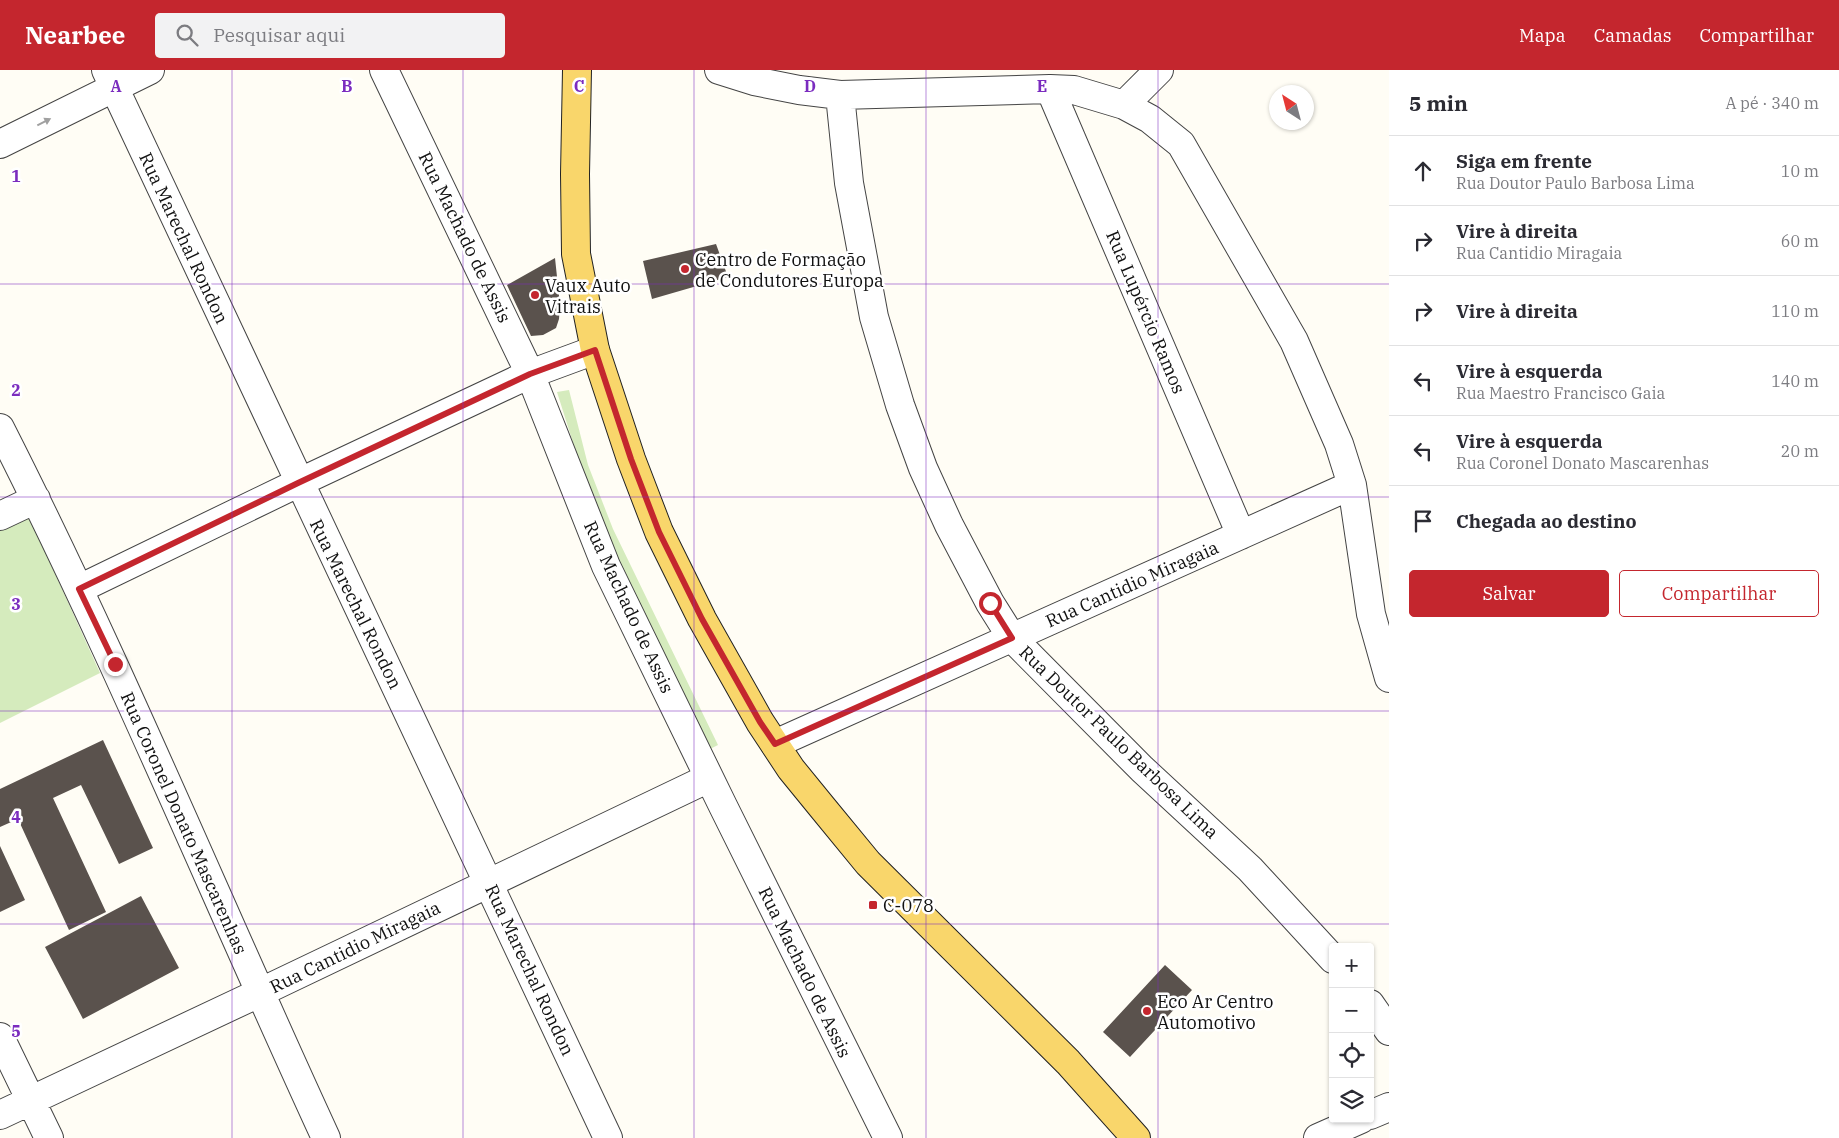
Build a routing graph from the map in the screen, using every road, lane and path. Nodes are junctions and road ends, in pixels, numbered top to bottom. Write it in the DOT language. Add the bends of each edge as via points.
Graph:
graph roads {
  1 [pos="150,70"];
  2 [pos="384,70"];
  3 [pos="578,70"];
  4 [pos="719,70"];
  5 [pos="1159,70"];
  6 [pos="110,78"];
  7 [pos="1050,90"];
  8 [pos="840,95"];
  9 [pos="1124,105"];
  10 [pos="0,144"];
  11 [pos="595,350"];
  12 [pos="530,374"];
  13 [pos="0,428"];
  14 [pos="298,483"];
  15 [pos="1352,485"];
  16 [pos="36,499"];
  17 [pos="0,516"];
  18 [pos="1241,535"];
  19 [pos="79,589"];
  20 [pos="1012,638"];
  21 [pos="1389,678"];
  22 [pos="775,744"];
  23 [pos="709,778"];
  24 [pos="489,883"];
  25 [pos="1329,955"];
  26 [pos="259,993"];
  27 [pos="1374,1009"];
  28 [pos="1389,1030"];
  29 [pos="0,1037"];
  30 [pos="30,1100"];
  31 [pos="1389,1107"];
  32 [pos="1374,1113"];
  33 [pos="0,1115"];
  34 [pos="1352,1123"];
  35 [pos="49,1138"];
  36 [pos="326,1138"];
  37 [pos="608,1138"];
  38 [pos="888,1138"];
  39 [pos="1136,1138"];
  40 [pos="1318,1138"];
  1 -- 6 [label="street"];
  2 -- 12 [label="street, Rua Machado de Assis"];
  3 -- 11 [label="main road" via="576,254"];
  4 -- 8 [label="street" via="754,82"];
  5 -- 9 [label="street"];
  10 -- 6 [label="street, one-way"];
  6 -- 14 [label="street, Rua Marechal Rondon"];
  7 -- 8 [label="street"];
  7 -- 9 [label="street" via="1074,90"];
  7 -- 18 [label="street, Rua Lupércio Ramos"];
  8 -- 20 [label="street, Rua Doutor Paulo Barbosa Lima" via="849,183 863,262 874,317 900,405 923,468 949,524"];
  9 -- 15 [label="street" via="1150,119 1182,144 1294,341 1339,444"];
  11 -- 12 [label="street"];
  11 -- 22 [label="main road" via="659,532 702,619"];
  12 -- 14 [label="street"];
  12 -- 23 [label="street, Rua Machado de Assis" via="606,566"];
  13 -- 16 [label="street, Rua Coronel Donato Mascarenhas"];
  14 -- 19 [label="street"];
  14 -- 24 [label="street, Rua Marechal Rondon"];
  15 -- 18 [label="street, Rua Cantidio Miragaia"];
  15 -- 21 [label="street" via="1371,614"];
  16 -- 17 [label="street"];
  16 -- 19 [label="street, Rua Coronel Donato Mascarenhas"];
  18 -- 20 [label="street, Rua Cantidio Miragaia"];
  19 -- 26 [label="street, Rua Coronel Donato Mascarenhas"];
  20 -- 22 [label="street, Rua Cantidio Miragaia"];
  20 -- 25 [label="street, Rua Doutor Paulo Barbosa Lima" via="1142,769 1250,869"];
  22 -- 39 [label="main road" via="791,769 868,863 1068,1062"];
  23 -- 24 [label="street, Rua Cantidio Miragaia"];
  23 -- 38 [label="street, Rua Machado de Assis"];
  24 -- 26 [label="street, Rua Cantidio Miragaia"];
  24 -- 37 [label="street, Rua Marechal Rondon"];
  26 -- 30 [label="street, Rua Cantidio Miragaia"];
  26 -- 36 [label="street, Rua Coronel Donato Mascarenhas"];
  27 -- 28 [label="street"];
  29 -- 30 [label="street"];
  30 -- 33 [label="street, Rua Cantidio Miragaia"];
  30 -- 35 [label="street"];
  31 -- 32 [label="street"];
  34 -- 40 [label="street"];
}
